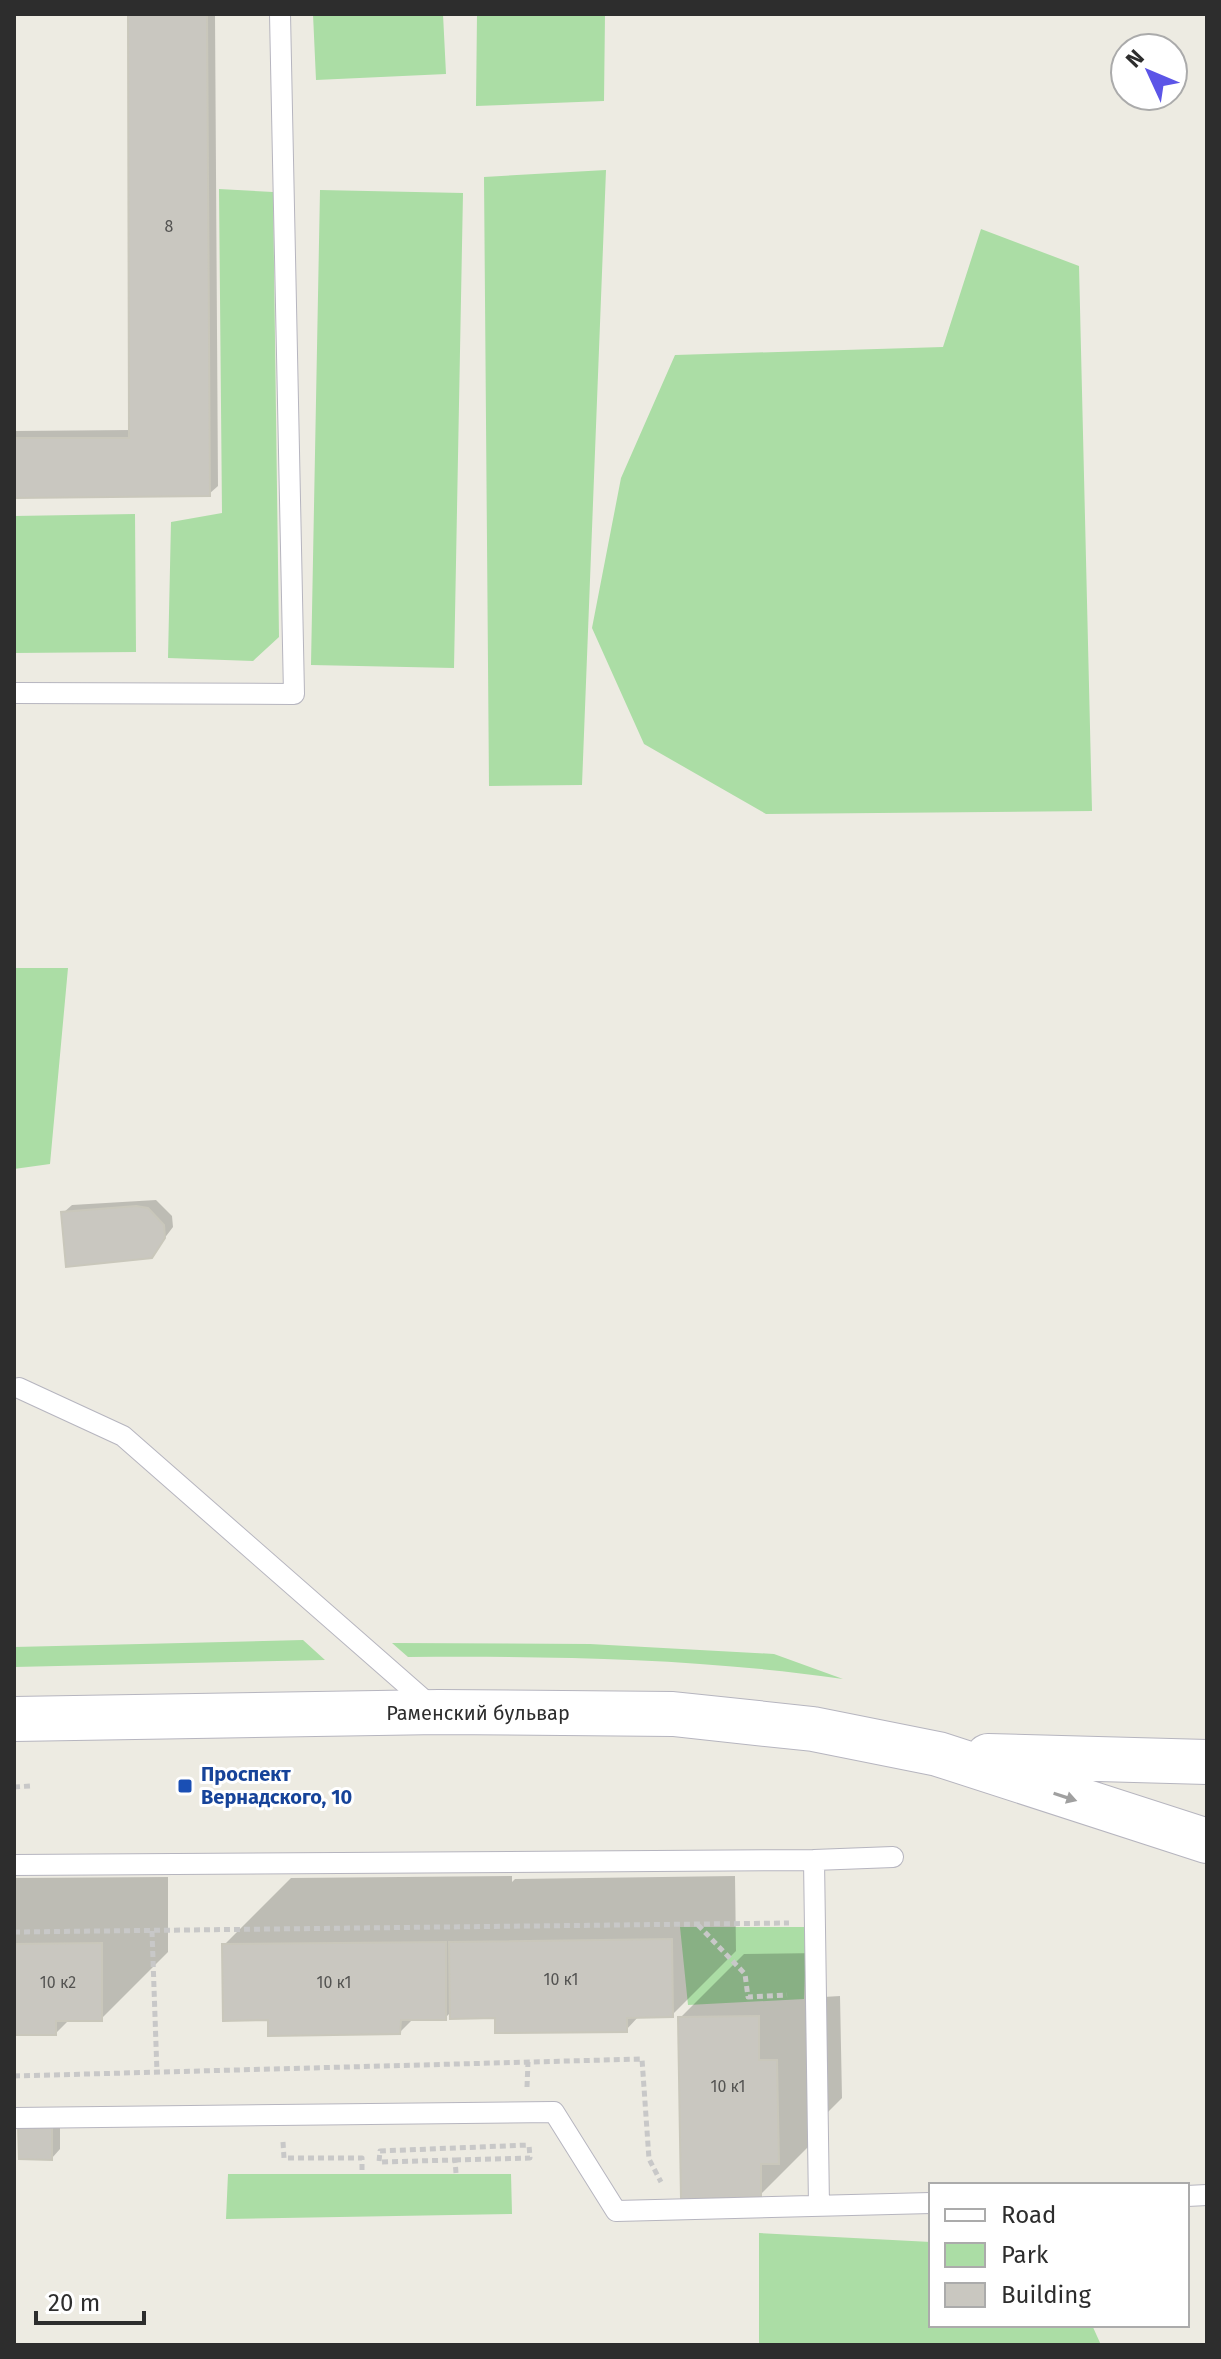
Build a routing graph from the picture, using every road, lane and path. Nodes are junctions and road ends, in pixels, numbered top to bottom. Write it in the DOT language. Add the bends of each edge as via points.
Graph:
graph roads {
  1 [pos="280,14"];
  2 [pos="14,693"];
  3 [pos="19,1388"];
  4 [pos="439,1712"];
  5 [pos="14,1719"];
  6 [pos="938,1754"];
  7 [pos="1207,1762"];
  8 [pos="30,1786"];
  9 [pos="14,1787"];
  10 [pos="1207,1841"];
  11 [pos="893,1857"];
  12 [pos="814,1860"];
  13 [pos="14,1865"];
  14 [pos="814,1923"];
  15 [pos="698,1924"];
  16 [pos="152,1931"];
  17 [pos="14,1932"];
  18 [pos="816,1994"];
  19 [pos="157,2073"];
  20 [pos="14,2118"];
  21 [pos="529,2145"];
  22 [pos="284,2158"];
  23 [pos="530,2158"];
  24 [pos="455,2160"];
  25 [pos="456,2173"];
  26 [pos="362,2174"];
  27 [pos="929,2203"];
  28 [pos="819,2206"];
  1 -- 2 [label="lane" via="294,694"];
  3 -- 4 [label="lane" via="123,1436"];
  4 -- 5 [label="street, Раменский бульвар"];
  4 -- 6 [label="street, Раменский бульвар" via="673,1714 813,1729"];
  6 -- 7 [label="street, Раменский бульвар"];
  6 -- 10 [label="street, Раменский бульвар, one-way"];
  8 -- 9 [label="path"];
  11 -- 12 [label="lane"];
  12 -- 13 [label="lane"];
  12 -- 14 [label="lane"];
  14 -- 15 [label="path"];
  14 -- 18 [label="lane"];
  15 -- 16 [label="path"];
  15 -- 18 [label="path" via="745,1974 748,1997"];
  16 -- 17 [label="path"];
  16 -- 19 [label="path"];
  18 -- 28 [label="lane"];
  20 -- 28 [label="lane" via="554,2112 616,2211"];
  21 -- 24 [label="path" via="380,2151 379,2162"];
  22 -- 26 [label="path" via="362,2158"];
  23 -- 24 [label="path"];
  24 -- 25 [label="path"];
  27 -- 28 [label="lane"];
}
